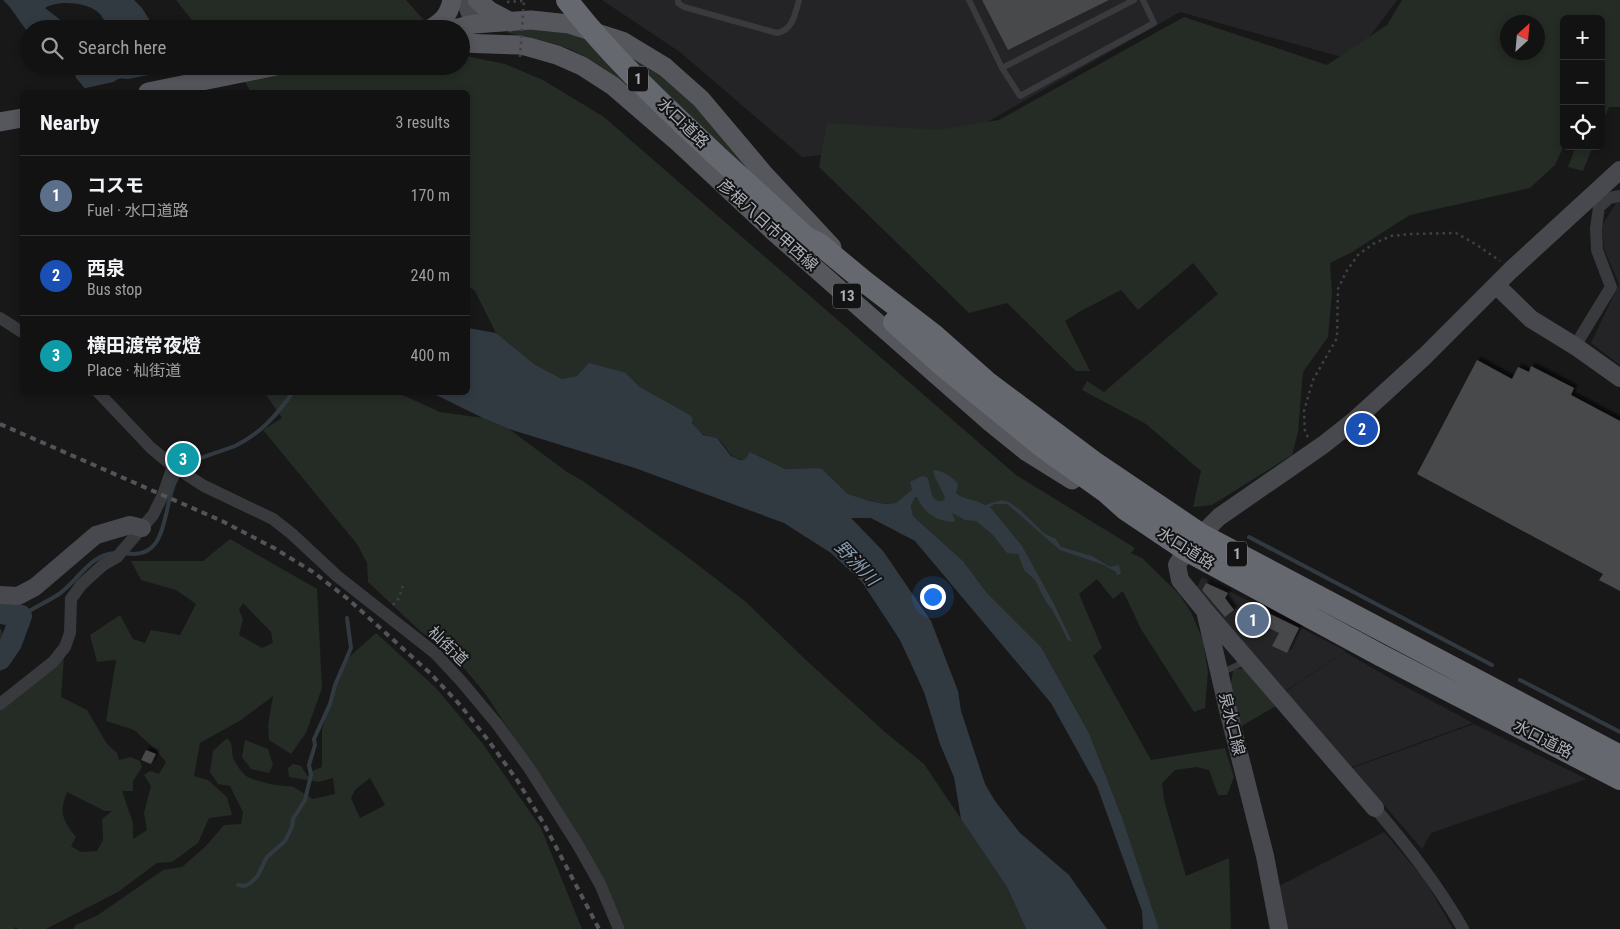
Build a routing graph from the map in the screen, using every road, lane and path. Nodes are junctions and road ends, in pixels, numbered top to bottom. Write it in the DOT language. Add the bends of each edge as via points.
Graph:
graph roads {
  1 [pos="452,0"];
  2 [pos="465,0"];
  3 [pos="477,0"];
  4 [pos="567,0"];
  5 [pos="678,0"];
  6 [pos="799,0"];
  7 [pos="970,0"];
  8 [pos="1134,0"];
  9 [pos="1142,0"];
  10 [pos="524,1"];
  11 [pos="502,2"];
  12 [pos="444,20"];
  13 [pos="466,20"];
  14 [pos="511,22"];
  15 [pos="470,30"];
  16 [pos="470,32"];
  17 [pos="470,44"];
  18 [pos="520,51"];
  19 [pos="1002,68"];
  20 [pos="232,75"];
  21 [pos="158,90"];
  22 [pos="1620,170"];
  23 [pos="1620,196"];
  24 [pos="1594,202"];
  25 [pos="807,238"];
  26 [pos="1511,270"];
  27 [pos="1496,285"];
  28 [pos="887,300"];
  29 [pos="0,318"];
  30 [pos="20,331"];
  31 [pos="1575,346"];
  32 [pos="1620,378"];
  33 [pos="101,395"];
  34 [pos="1316,450"];
  35 [pos="178,470"];
  36 [pos="1126,509"];
  37 [pos="142,528"];
  38 [pos="1194,543"];
  39 [pos="404,582"];
  40 [pos="0,595"];
  41 [pos="1206,612"];
  42 [pos="385,614"];
  43 [pos="1247,661"];
  44 [pos="1221,679"];
  45 [pos="0,704"];
  46 [pos="1620,756"];
  47 [pos="1620,779"];
  48 [pos="1375,808"];
  49 [pos="620,929"];
  50 [pos="1279,929"];
  51 [pos="1463,929"];
  1 -- 12 [label="main road, 13"];
  2 -- 13 [label="street"];
  3 -- 14 [label="main road"];
  4 -- 25 [label="highway, 水口道路 / 1, bridge" via="646,88"];
  5 -- 6 [label="lane" via="684,7 777,33 792,24"];
  7 -- 19 [label="lane"];
  8 -- 19 [label="lane"];
  9 -- 19 [label="lane" via="1154,23 1020,96"];
  10 -- 11 [label="path"];
  10 -- 18 [label="path, bridge"];
  14 -- 15 [label="main road, 彦根八日市甲西線 / 13"];
  14 -- 28 [label="main road, 彦根八日市甲西線 / 13" via="531,20 569,24 622,41 665,67 701,98 808,222 844,260 883,292"];
  16 -- 18 [label="main road, 13" via="501,38"];
  17 -- 18 [label="main road, 彦根八日市甲西線 / 13"];
  18 -- 36 [label="main road, 彦根八日市甲西線 / 13" via="557,55 613,86 990,422 1027,452 1102,500"];
  20 -- 21 [label="main road"];
  22 -- 24 [label="street"];
  23 -- 24 [label="street"];
  24 -- 26 [label="street"];
  24 -- 31 [label="street" via="1597,250 1611,287"];
  25 -- 28 [label="highway, 水口道路 / 1" via="818,243"];
  25 -- 36 [label="highway, 水口道路 / 1" via="814,250 943,366"];
  26 -- 27 [label="street"];
  26 -- 34 [label="path" via="1456,233 1391,236 1358,255 1338,289 1337,338 1313,380 1304,411 1305,432"];
  27 -- 31 [label="street" via="1531,319"];
  27 -- 34 [label="street" via="1396,383"];
  28 -- 38 [label="highway, 水口道路 / 1" via="934,335 987,382 1146,499"];
  29 -- 30 [label="street"];
  31 -- 32 [label="street"];
  33 -- 35 [label="street, 杣街道"];
  34 -- 38 [label="street" via="1219,517"];
  35 -- 37 [label="street"];
  35 -- 42 [label="street, 杣街道" via="273,519"];
  36 -- 38 [label="highway, 水口道路 / 1"];
  37 -- 40 [label="street" via="130,526 96,535 31,590 18,596"];
  37 -- 45 [label="street" via="120,552 81,585 72,599 70,633 65,647 48,667"];
  38 -- 41 [label="street, 泉水口線" via="1177,566 1180,580"];
  38 -- 46 [label="highway, 水口道路 / 1"];
  38 -- 47 [label="highway, 水口道路 / 1" via="1372,650"];
  39 -- 42 [label="path" via="399,598"];
  41 -- 43 [label="street"];
  41 -- 44 [label="street, 泉水口線"];
  42 -- 49 [label="street, 杣街道" via="435,652 497,724 578,845"];
  43 -- 44 [label="lane"];
  43 -- 48 [label="street"];
  44 -- 50 [label="street, 泉水口線" via="1265,856"];
  48 -- 51 [label="street" via="1431,877"];
}
